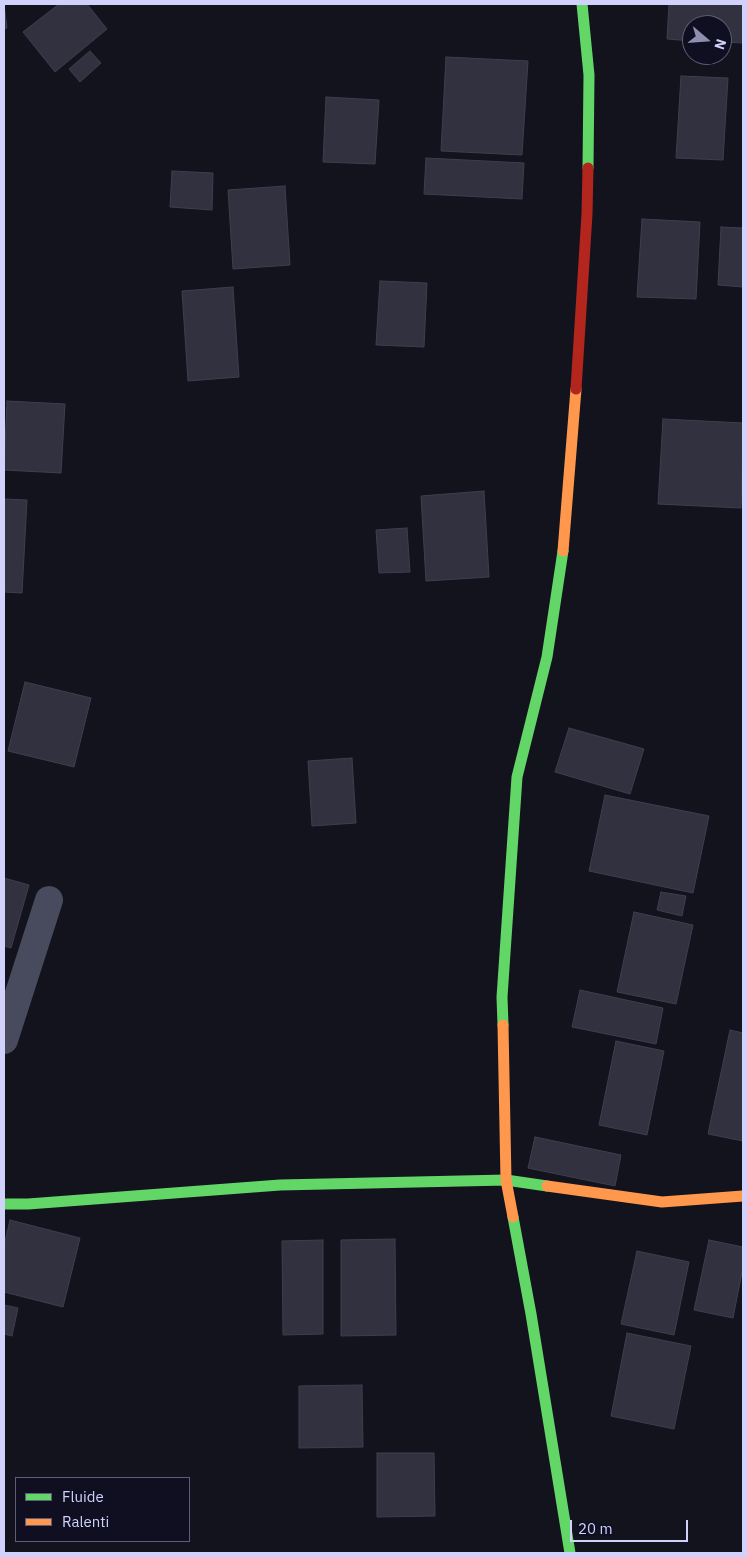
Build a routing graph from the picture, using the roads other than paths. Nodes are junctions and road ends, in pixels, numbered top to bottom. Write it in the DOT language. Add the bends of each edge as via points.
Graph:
graph roads {
  1 [pos="582,4"];
  2 [pos="49,900"];
  3 [pos="4,1040"];
  4 [pos="506,1180"];
  5 [pos="743,1196"];
  6 [pos="4,1204"];
  7 [pos="570,1553"];
  1 -- 4 [label="street" via="589,75 587,214 577,380 563,550 546,657 517,776 502,997"];
  2 -- 3 [label="street"];
  4 -- 5 [label="street" via="662,1202"];
  4 -- 6 [label="street" via="280,1185"];
  4 -- 7 [label="street"];
}
